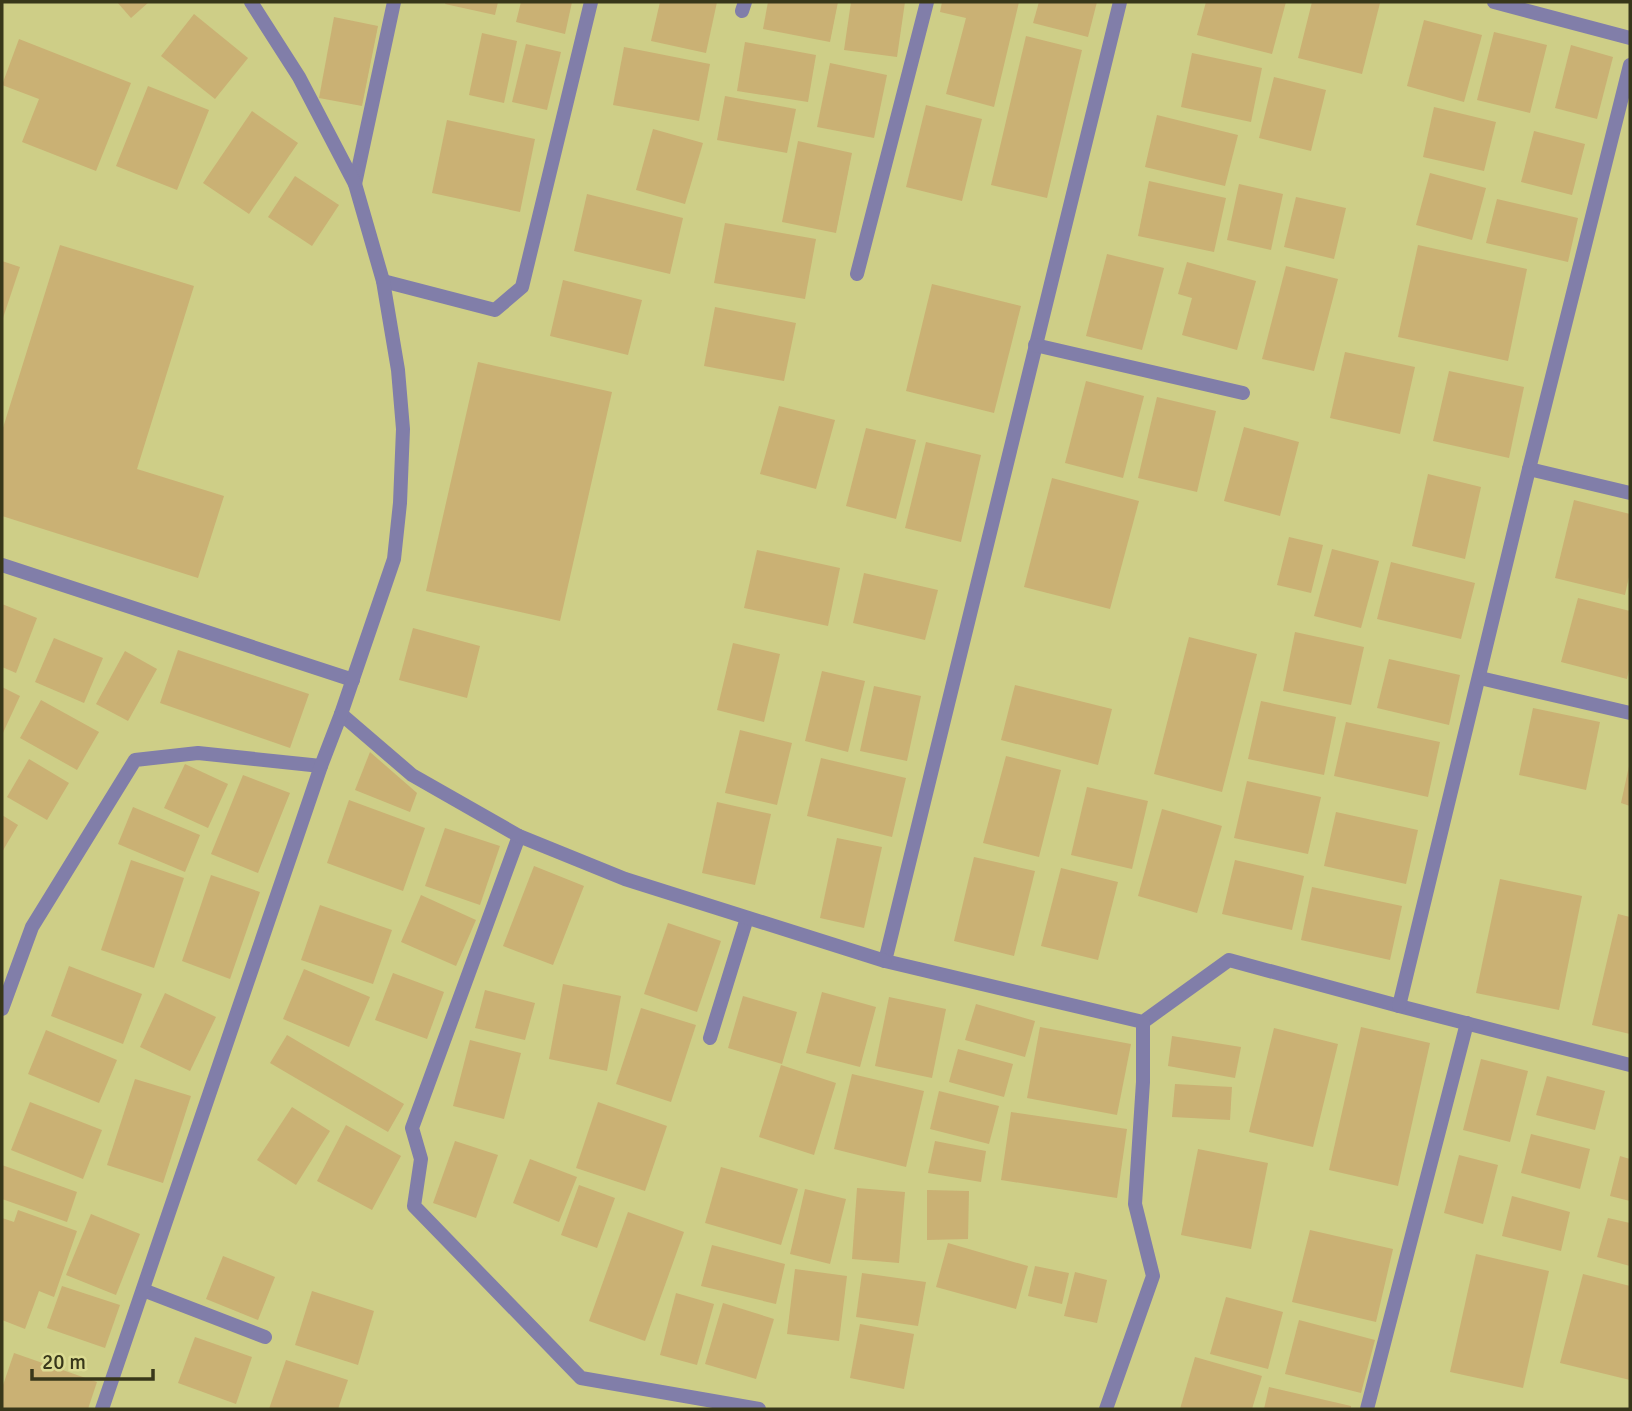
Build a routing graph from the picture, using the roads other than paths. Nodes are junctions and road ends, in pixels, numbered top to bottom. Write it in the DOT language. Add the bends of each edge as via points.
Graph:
graph roads {
  1 [pos="251,2"];
  2 [pos="394,2"];
  3 [pos="591,2"];
  4 [pos="927,2"];
  5 [pos="1120,2"];
  6 [pos="1494,2"];
  7 [pos="1630,38"];
  8 [pos="1630,65"];
  9 [pos="355,184"];
  10 [pos="857,274"];
  11 [pos="383,281"];
  12 [pos="1035,345"];
  13 [pos="1242,393"];
  14 [pos="1530,469"];
  15 [pos="1630,493"];
  16 [pos="2,565"];
  17 [pos="1480,678"];
  18 [pos="353,680"];
  19 [pos="1630,713"];
  20 [pos="341,714"];
  21 [pos="321,766"];
  22 [pos="519,836"];
  23 [pos="747,918"];
  24 [pos="885,961"];
  25 [pos="1399,1006"];
  26 [pos="2,1009"];
  27 [pos="1143,1022"];
  28 [pos="1467,1023"];
  29 [pos="710,1038"];
  30 [pos="1630,1065"];
  31 [pos="143,1290"];
  32 [pos="265,1337"];
  33 [pos="102,1409"];
  34 [pos="759,1409"];
  35 [pos="1106,1409"];
  36 [pos="1367,1409"];
  1 -- 9 [label="street" via="299,77"];
  2 -- 9 [label="street"];
  3 -- 11 [label="street" via="522,287 495,310"];
  4 -- 10 [label="street"];
  5 -- 12 [label="street"];
  6 -- 7 [label="street"];
  8 -- 14 [label="street"];
  9 -- 11 [label="street"];
  11 -- 18 [label="street" via="403,429 400,503 394,558"];
  12 -- 13 [label="street"];
  12 -- 24 [label="street"];
  14 -- 15 [label="street"];
  14 -- 17 [label="street"];
  16 -- 18 [label="street"];
  17 -- 19 [label="street"];
  17 -- 25 [label="street"];
  18 -- 20 [label="street"];
  20 -- 21 [label="street"];
  20 -- 22 [label="street" via="412,775"];
  21 -- 26 [label="street" via="198,753 135,760 32,927"];
  21 -- 31 [label="street"];
  22 -- 23 [label="street" via="625,879"];
  22 -- 34 [label="street" via="412,1128 421,1159 414,1206 581,1378"];
  23 -- 24 [label="street"];
  23 -- 29 [label="street"];
  24 -- 27 [label="street"];
  25 -- 27 [label="street" via="1228,960"];
  25 -- 28 [label="street"];
  27 -- 35 [label="street" via="1135,1204 1153,1276"];
  28 -- 30 [label="street"];
  28 -- 36 [label="street"];
  31 -- 32 [label="street"];
  31 -- 33 [label="street"];
}
